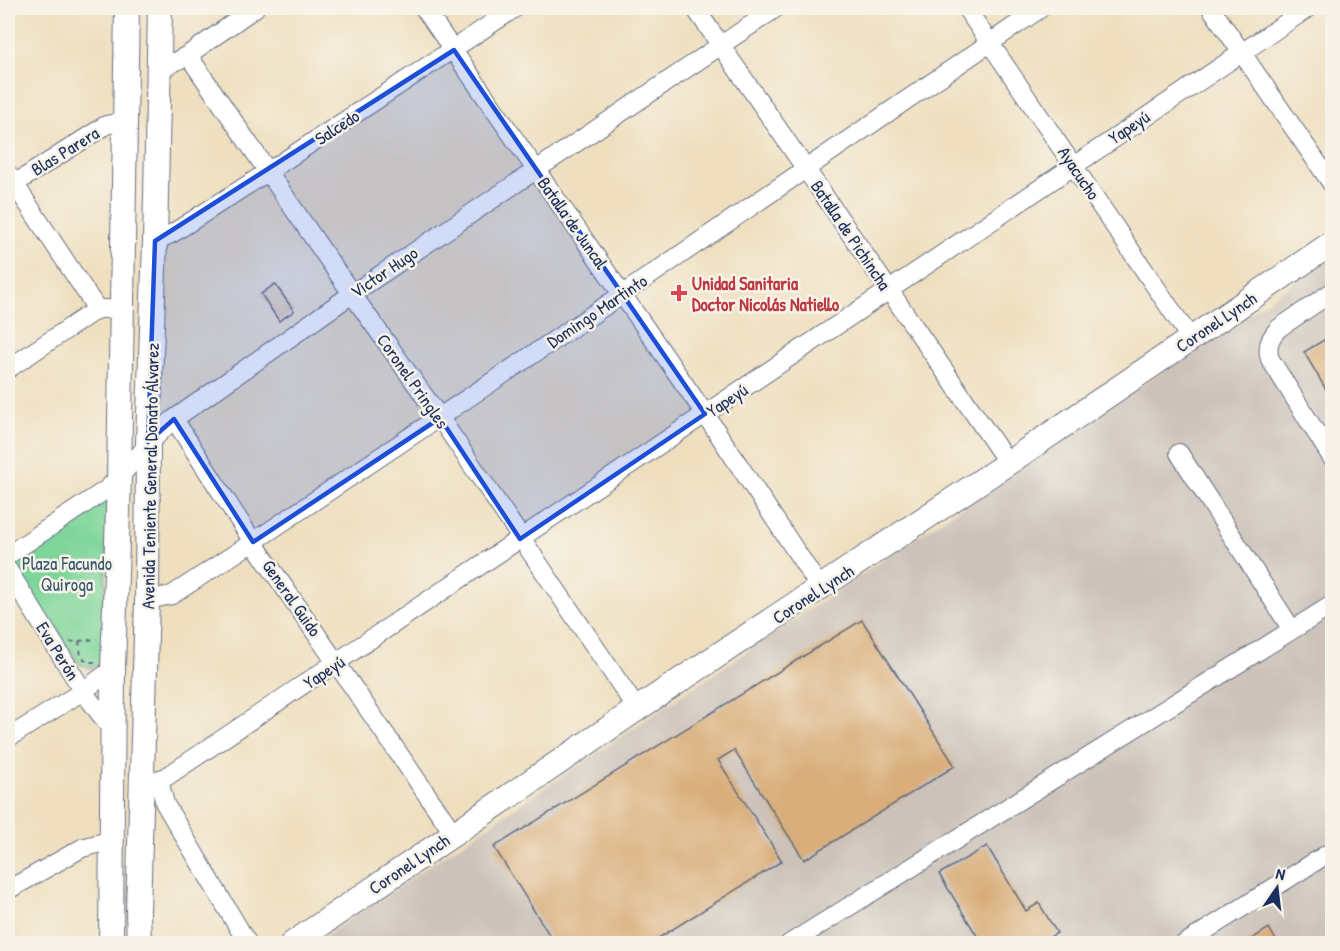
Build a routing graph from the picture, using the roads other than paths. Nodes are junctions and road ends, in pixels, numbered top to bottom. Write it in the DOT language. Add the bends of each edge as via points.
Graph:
graph roads {
  1 [pos="127,8"];
  2 [pos="160,8"];
  3 [pos="255,8"];
  4 [pos="424,8"];
  5 [pos="515,8"];
  6 [pos="696,8"];
  7 [pos="776,8"];
  8 [pos="966,8"];
  9 [pos="1041,8"];
  10 [pos="1211,8"];
  11 [pos="1308,8"];
  12 [pos="990,42"];
  13 [pos="722,44"];
  14 [pos="453,50"];
  15 [pos="1242,51"];
  16 [pos="188,55"];
  17 [pos="159,70"];
  18 [pos="126,121"];
  19 [pos="1074,164"];
  20 [pos="806,168"];
  21 [pos="269,171"];
  22 [pos="537,171"];
  23 [pos="10,182"];
  24 [pos="1332,184"];
  25 [pos="155,241"];
  26 [pos="1332,243"];
  27 [pos="888,290"];
  28 [pos="1332,292"];
  29 [pos="352,294"];
  30 [pos="623,294"];
  31 [pos="122,308"];
  32 [pos="97,309"];
  33 [pos="1191,339"];
  34 [pos="8,369"];
  35 [pos="705,414"];
  36 [pos="440,418"];
  37 [pos="174,419"];
  38 [pos="148,442"];
  39 [pos="1179,453"];
  40 [pos="1332,458"];
  41 [pos="1008,463"];
  42 [pos="119,478"];
  43 [pos="520,539"];
  44 [pos="253,542"];
  45 [pos="11,562"];
  46 [pos="820,589"];
  47 [pos="147,600"];
  48 [pos="1332,605"];
  49 [pos="1292,630"];
  50 [pos="337,663"];
  51 [pos="113,669"];
  52 [pos="83,691"];
  53 [pos="637,709"];
  54 [pos="112,730"];
  55 [pos="8,738"];
  56 [pos="152,794"];
  57 [pos="454,834"];
  58 [pos="112,840"];
  59 [pos="1332,851"];
  60 [pos="8,890"];
  61 [pos="111,944"];
  62 [pos="139,944"];
  63 [pos="248,944"];
  64 [pos="292,944"];
  65 [pos="789,944"];
  66 [pos="1184,944"];
  1 -- 18 [label="main road, Avenida Teniente General Donato Álvarez"];
  2 -- 17 [label="main road, Avenida Teniente General Donato Álvarez"];
  3 -- 16 [label="street"];
  4 -- 14 [label="street, Batalla de Juncal"];
  5 -- 14 [label="street, Salcedo"];
  6 -- 13 [label="street, Batalla de Pichincha"];
  7 -- 13 [label="street, Victor Hugo"];
  8 -- 12 [label="street, Ayacucho"];
  9 -- 12 [label="street, Domingo Martinto"];
  10 -- 15 [label="street"];
  11 -- 15 [label="street, Yapeyú"];
  12 -- 19 [label="street, Ayacucho"];
  12 -- 20 [label="street, Domingo Martinto"];
  13 -- 20 [label="street, Batalla de Pichincha"];
  13 -- 22 [label="street, Victor Hugo"];
  14 -- 21 [label="street, Salcedo"];
  14 -- 22 [label="street, Batalla de Juncal"];
  15 -- 19 [label="street, Yapeyú"];
  15 -- 24 [label="street"];
  16 -- 17 [label="street"];
  16 -- 21 [label="street, Coronel Pringles"];
  17 -- 25 [label="main road, Avenida Teniente General Donato Álvarez"];
  18 -- 23 [label="street, Blas Parera" via="106,126"];
  18 -- 31 [label="main road, Avenida Teniente General Donato Álvarez"];
  19 -- 27 [label="street, Yapeyú"];
  19 -- 33 [label="street, Ayacucho"];
  20 -- 27 [label="street, Batalla de Pichincha"];
  20 -- 30 [label="street, Domingo Martinto"];
  21 -- 25 [label="street, Salcedo"];
  21 -- 29 [label="street, Coronel Pringles"];
  22 -- 29 [label="street, Victor Hugo"];
  22 -- 30 [label="street, Batalla de Juncal"];
  23 -- 32 [label="street"];
  25 -- 38 [label="main road, Avenida Teniente General Donato Álvarez"];
  26 -- 33 [label="main road, Coronel Lynch"];
  27 -- 35 [label="street, Yapeyú"];
  27 -- 41 [label="street, Batalla de Pichincha"];
  28 -- 40 [label="street" via="1279,328 1272,335 1268,352"];
  29 -- 36 [label="street, Coronel Pringles"];
  29 -- 37 [label="street, Victor Hugo"];
  30 -- 35 [label="street, Batalla de Juncal"];
  30 -- 36 [label="street, Domingo Martinto"];
  31 -- 32 [label="street"];
  31 -- 42 [label="main road, Avenida Teniente General Donato Álvarez"];
  32 -- 34 [label="street"];
  33 -- 41 [label="main road, Coronel Lynch"];
  35 -- 43 [label="street, Yapeyú"];
  35 -- 46 [label="street, Batalla de Juncal"];
  36 -- 43 [label="street, Coronel Pringles"];
  36 -- 44 [label="street, Domingo Martinto"];
  37 -- 38 [label="street, Victor Hugo"];
  37 -- 44 [label="street, General Guido"];
  38 -- 42 [label="street, Victor Hugo"];
  38 -- 47 [label="main road, Avenida Teniente General Donato Álvarez"];
  39 -- 49 [label="street"];
  41 -- 46 [label="main road, Coronel Lynch"];
  42 -- 45 [label="street, Victor Hugo"];
  42 -- 51 [label="main road, Avenida Teniente General Donato Álvarez"];
  43 -- 50 [label="street, Yapeyú"];
  43 -- 53 [label="street, Coronel Pringles"];
  44 -- 47 [label="street, Domingo Martinto" via="172,595"];
  44 -- 50 [label="street, General Guido"];
  45 -- 52 [label="street, Eva Perón"];
  46 -- 53 [label="main road, Coronel Lynch"];
  47 -- 56 [label="main road, Avenida Teniente General Donato Álvarez"];
  48 -- 49 [label="street"];
  49 -- 65 [label="street"];
  50 -- 56 [label="street, Yapeyú"];
  50 -- 57 [label="street, General Guido"];
  51 -- 52 [label="street"];
  51 -- 54 [label="main road, Avenida Teniente General Donato Álvarez"];
  52 -- 54 [label="street, Eva Perón"];
  52 -- 55 [label="street"];
  53 -- 57 [label="main road, Coronel Lynch"];
  54 -- 58 [label="main road, Avenida Teniente General Donato Álvarez"];
  56 -- 62 [label="main road, Avenida Teniente General Donato Álvarez"];
  56 -- 63 [label="street"];
  57 -- 64 [label="main road, Coronel Lynch"];
  58 -- 60 [label="street" via="82,848"];
  58 -- 61 [label="main road, Avenida Teniente General Donato Álvarez"];
  59 -- 66 [label="street"];
}
